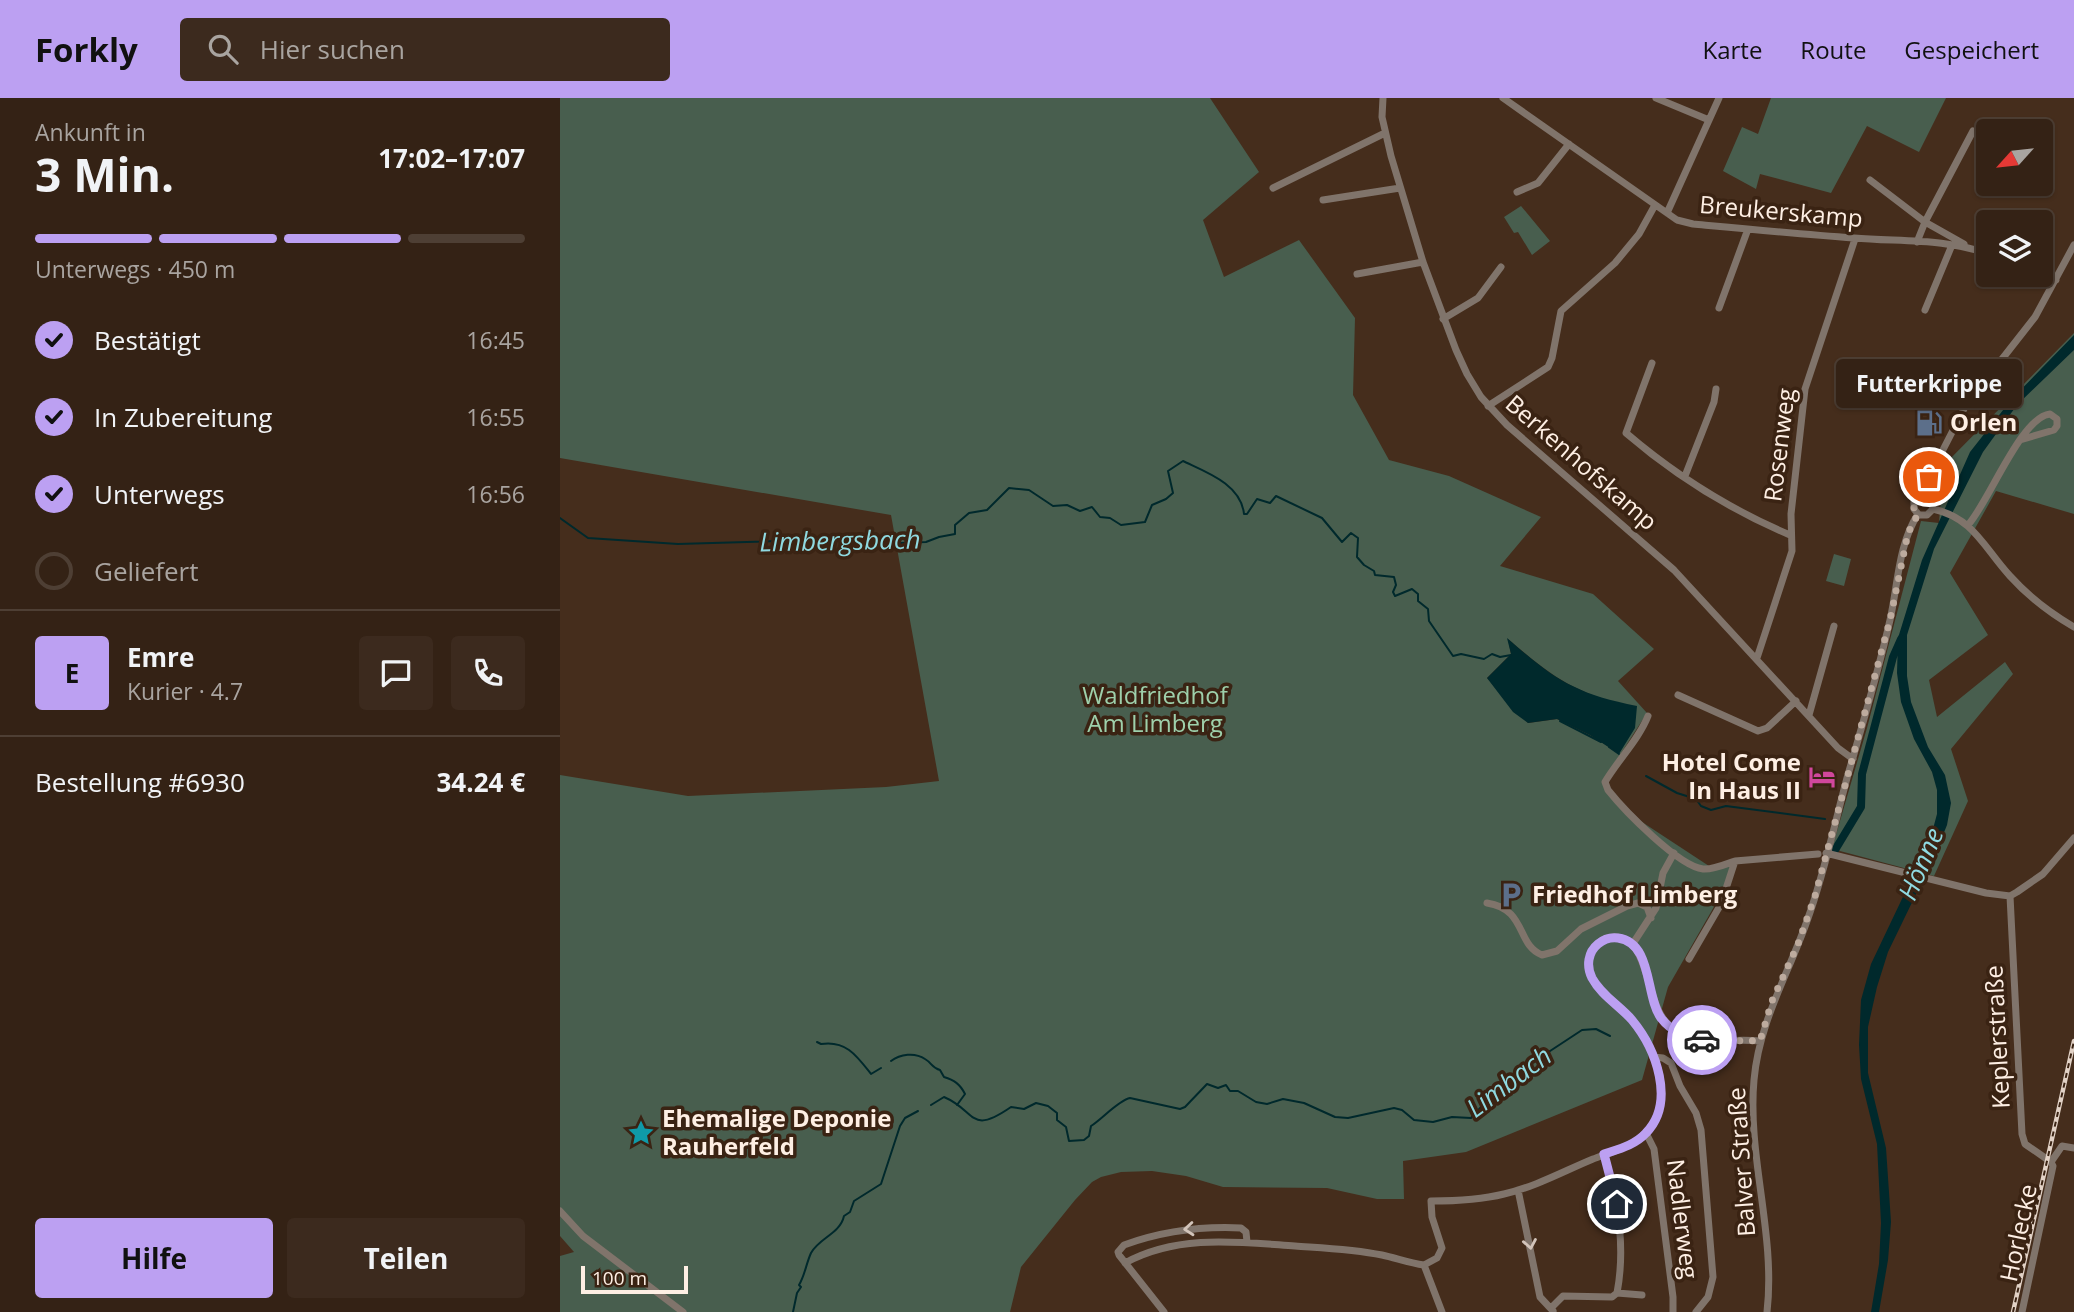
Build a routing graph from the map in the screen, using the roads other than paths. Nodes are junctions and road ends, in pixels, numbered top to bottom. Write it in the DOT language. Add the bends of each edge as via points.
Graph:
graph roads {
  1 [pos="1503,98"];
  2 [pos="1656,98"];
  3 [pos="1719,98"];
  4 [pos="1381,99"];
  5 [pos="1709,120"];
  6 [pos="1973,131"];
  7 [pos="1385,133"];
  8 [pos="1569,144"];
  9 [pos="1870,180"];
  10 [pos="1273,188"];
  11 [pos="1400,188"];
  12 [pos="1517,192"];
  13 [pos="1323,200"];
  14 [pos="1655,205"];
  15 [pos="1667,214"];
  16 [pos="1925,222"];
  17 [pos="1748,229"];
  18 [pos="1855,239"];
  19 [pos="1917,242"];
  20 [pos="1952,245"];
  21 [pos="2074,245"];
  22 [pos="1968,246"];
  23 [pos="1976,249"];
  24 [pos="1423,262"];
  25 [pos="1501,267"];
  26 [pos="1357,274"];
  27 [pos="2053,279"];
  28 [pos="2056,280"];
  29 [pos="1719,308"];
  30 [pos="1925,310"];
  31 [pos="1443,319"];
  32 [pos="1652,363"];
  33 [pos="1716,389"];
  34 [pos="1488,406"];
  35 [pos="2020,440"];
  36 [pos="1685,476"];
  37 [pos="1924,495"];
  38 [pos="1935,510"];
  39 [pos="1918,514"];
  40 [pos="1968,525"];
  41 [pos="1790,535"];
  42 [pos="1834,626"];
  43 [pos="2074,627"];
  44 [pos="1757,658"];
  45 [pos="1678,695"];
  46 [pos="1796,701"];
  47 [pos="1809,715"];
  48 [pos="1648,716"];
  49 [pos="1853,759"];
  50 [pos="2074,838"];
  51 [pos="1674,853"];
  52 [pos="1822,854"];
  53 [pos="1735,861"];
  54 [pos="2010,896"];
  55 [pos="1487,903"];
  56 [pos="1651,918"];
  57 [pos="1632,944"];
  58 [pos="1689,959"];
  59 [pos="1760,1041"];
  60 [pos="1653,1057"];
  61 [pos="1646,1133"];
  62 [pos="2074,1148"];
  63 [pos="1604,1154"];
  64 [pos="2051,1162"];
  65 [pos="1518,1191"];
  66 [pos="560,1211"];
  67 [pos="1247,1242"];
  68 [pos="1125,1263"];
  69 [pos="1424,1265"];
  70 [pos="1617,1293"];
  71 [pos="1642,1295"];
  72 [pos="1553,1310"];
  73 [pos="683,1312"];
  74 [pos="1164,1312"];
  75 [pos="1442,1312"];
  76 [pos="1673,1312"];
  77 [pos="1696,1312"];
  78 [pos="1767,1312"];
  79 [pos="2022,1312"];
  1 -- 8 [label="street, Breukerskamp"];
  2 -- 5 [label="street"];
  3 -- 5 [label="street"];
  4 -- 7 [label="street, Berkenhofskamp"];
  5 -- 15 [label="street"];
  6 -- 16 [label="street"];
  7 -- 10 [label="street"];
  7 -- 11 [label="street, Berkenhofskamp"];
  8 -- 12 [label="street" via="1538,183"];
  8 -- 14 [label="street, Breukerskamp"];
  9 -- 16 [label="street, Breukerskamp"];
  11 -- 13 [label="street"];
  11 -- 24 [label="street, Berkenhofskamp"];
  14 -- 15 [label="street, Breukerskamp"];
  14 -- 34 [label="street" via="1621,256 1561,311 1548,367"];
  15 -- 17 [label="street, Breukerskamp" via="1693,224"];
  16 -- 19 [label="street"];
  16 -- 22 [label="street, Breukerskamp"];
  17 -- 18 [label="street, Breukerskamp"];
  17 -- 29 [label="street"];
  18 -- 19 [label="street, Breukerskamp"];
  18 -- 41 [label="street, Rosenweg" via="1805,389"];
  19 -- 20 [label="street, Breukerskamp"];
  20 -- 22 [label="street, Breukerskamp"];
  20 -- 30 [label="street"];
  21 -- 28 [label="street"];
  22 -- 23 [label="street, Breukerskamp"];
  24 -- 26 [label="street"];
  24 -- 31 [label="street, Berkenhofskamp"];
  25 -- 31 [label="street" via="1478,298"];
  27 -- 28 [label="street"];
  28 -- 37 [label="street" via="2027,329 1966,405"];
  31 -- 34 [label="street, Berkenhofskamp" via="1466,374"];
  32 -- 36 [label="street" via="1626,433"];
  33 -- 36 [label="street"];
  34 -- 44 [label="street, Berkenhofskamp" via="1674,570"];
  35 -- 35 [label="street" via="2053,430 2059,421 2050,414 2041,416"];
  35 -- 40 [label="street"];
  36 -- 41 [label="street" via="1727,505"];
  37 -- 38 [label="street"];
  37 -- 39 [label="street" via="1914,501"];
  38 -- 39 [label="street"];
  38 -- 40 [label="street"];
  39 -- 49 [label="street, Balver Straße" via="1908,533"];
  40 -- 43 [label="street" via="2019,585"];
  41 -- 44 [label="street, Rosenweg" via="1792,551"];
  42 -- 47 [label="street"];
  44 -- 46 [label="street, Berkenhofskamp"];
  45 -- 46 [label="street" via="1758,731"];
  46 -- 47 [label="street, Berkenhofskamp"];
  47 -- 49 [label="street, Berkenhofskamp"];
  48 -- 51 [label="street" via="1606,785 1619,803"];
  49 -- 52 [label="street, Balver Straße"];
  50 -- 54 [label="street" via="2043,874"];
  51 -- 53 [label="street" via="1704,869"];
  51 -- 56 [label="street" via="1665,866"];
  52 -- 53 [label="street"];
  52 -- 54 [label="street"];
  52 -- 59 [label="street, Balver Straße" via="1807,920"];
  53 -- 58 [label="street" via="1721,904"];
  54 -- 64 [label="street, Keplerstraße" via="2022,1134 2025,1144"];
  55 -- 56 [label="street" via="1517,920 1529,945 1542,955 1557,951 1581,929 1634,904 1647,907"];
  56 -- 57 [label="street"];
  57 -- 59 [label="street" via="1642,958 1655,1007 1674,1030 1702,1040"];
  57 -- 60 [label="street" via="1622,938 1605,939 1591,953 1589,967 1598,986 1636,1025"];
  59 -- 78 [label="street, Balver Straße" via="1753,1105 1767,1236"];
  60 -- 61 [label="street" via="1661,1097 1658,1114"];
  60 -- 77 [label="street" via="1671,1063 1696,1113 1703,1139 1713,1277"];
  61 -- 63 [label="street"];
  61 -- 76 [label="street, Nadlerweg" via="1654,1149"];
  62 -- 64 [label="street" via="2062,1146"];
  63 -- 65 [label="street"];
  63 -- 70 [label="street" via="1620,1236"];
  64 -- 79 [label="street, Horlecke"];
  65 -- 69 [label="street" via="1431,1201 1442,1248 1437,1258"];
  65 -- 72 [label="street, one-way" via="1540,1297"];
  66 -- 73 [label="street" via="583,1236"];
  67 -- 68 [label="street" via="1170,1246"];
  67 -- 68 [label="street, one-way" via="1241,1228 1175,1230 1124,1245 1118,1252"];
  67 -- 69 [label="street" via="1355,1251"];
  68 -- 74 [label="street"];
  69 -- 75 [label="street"];
  70 -- 71 [label="street"];
  70 -- 72 [label="street" via="1612,1297 1563,1296"];
}
